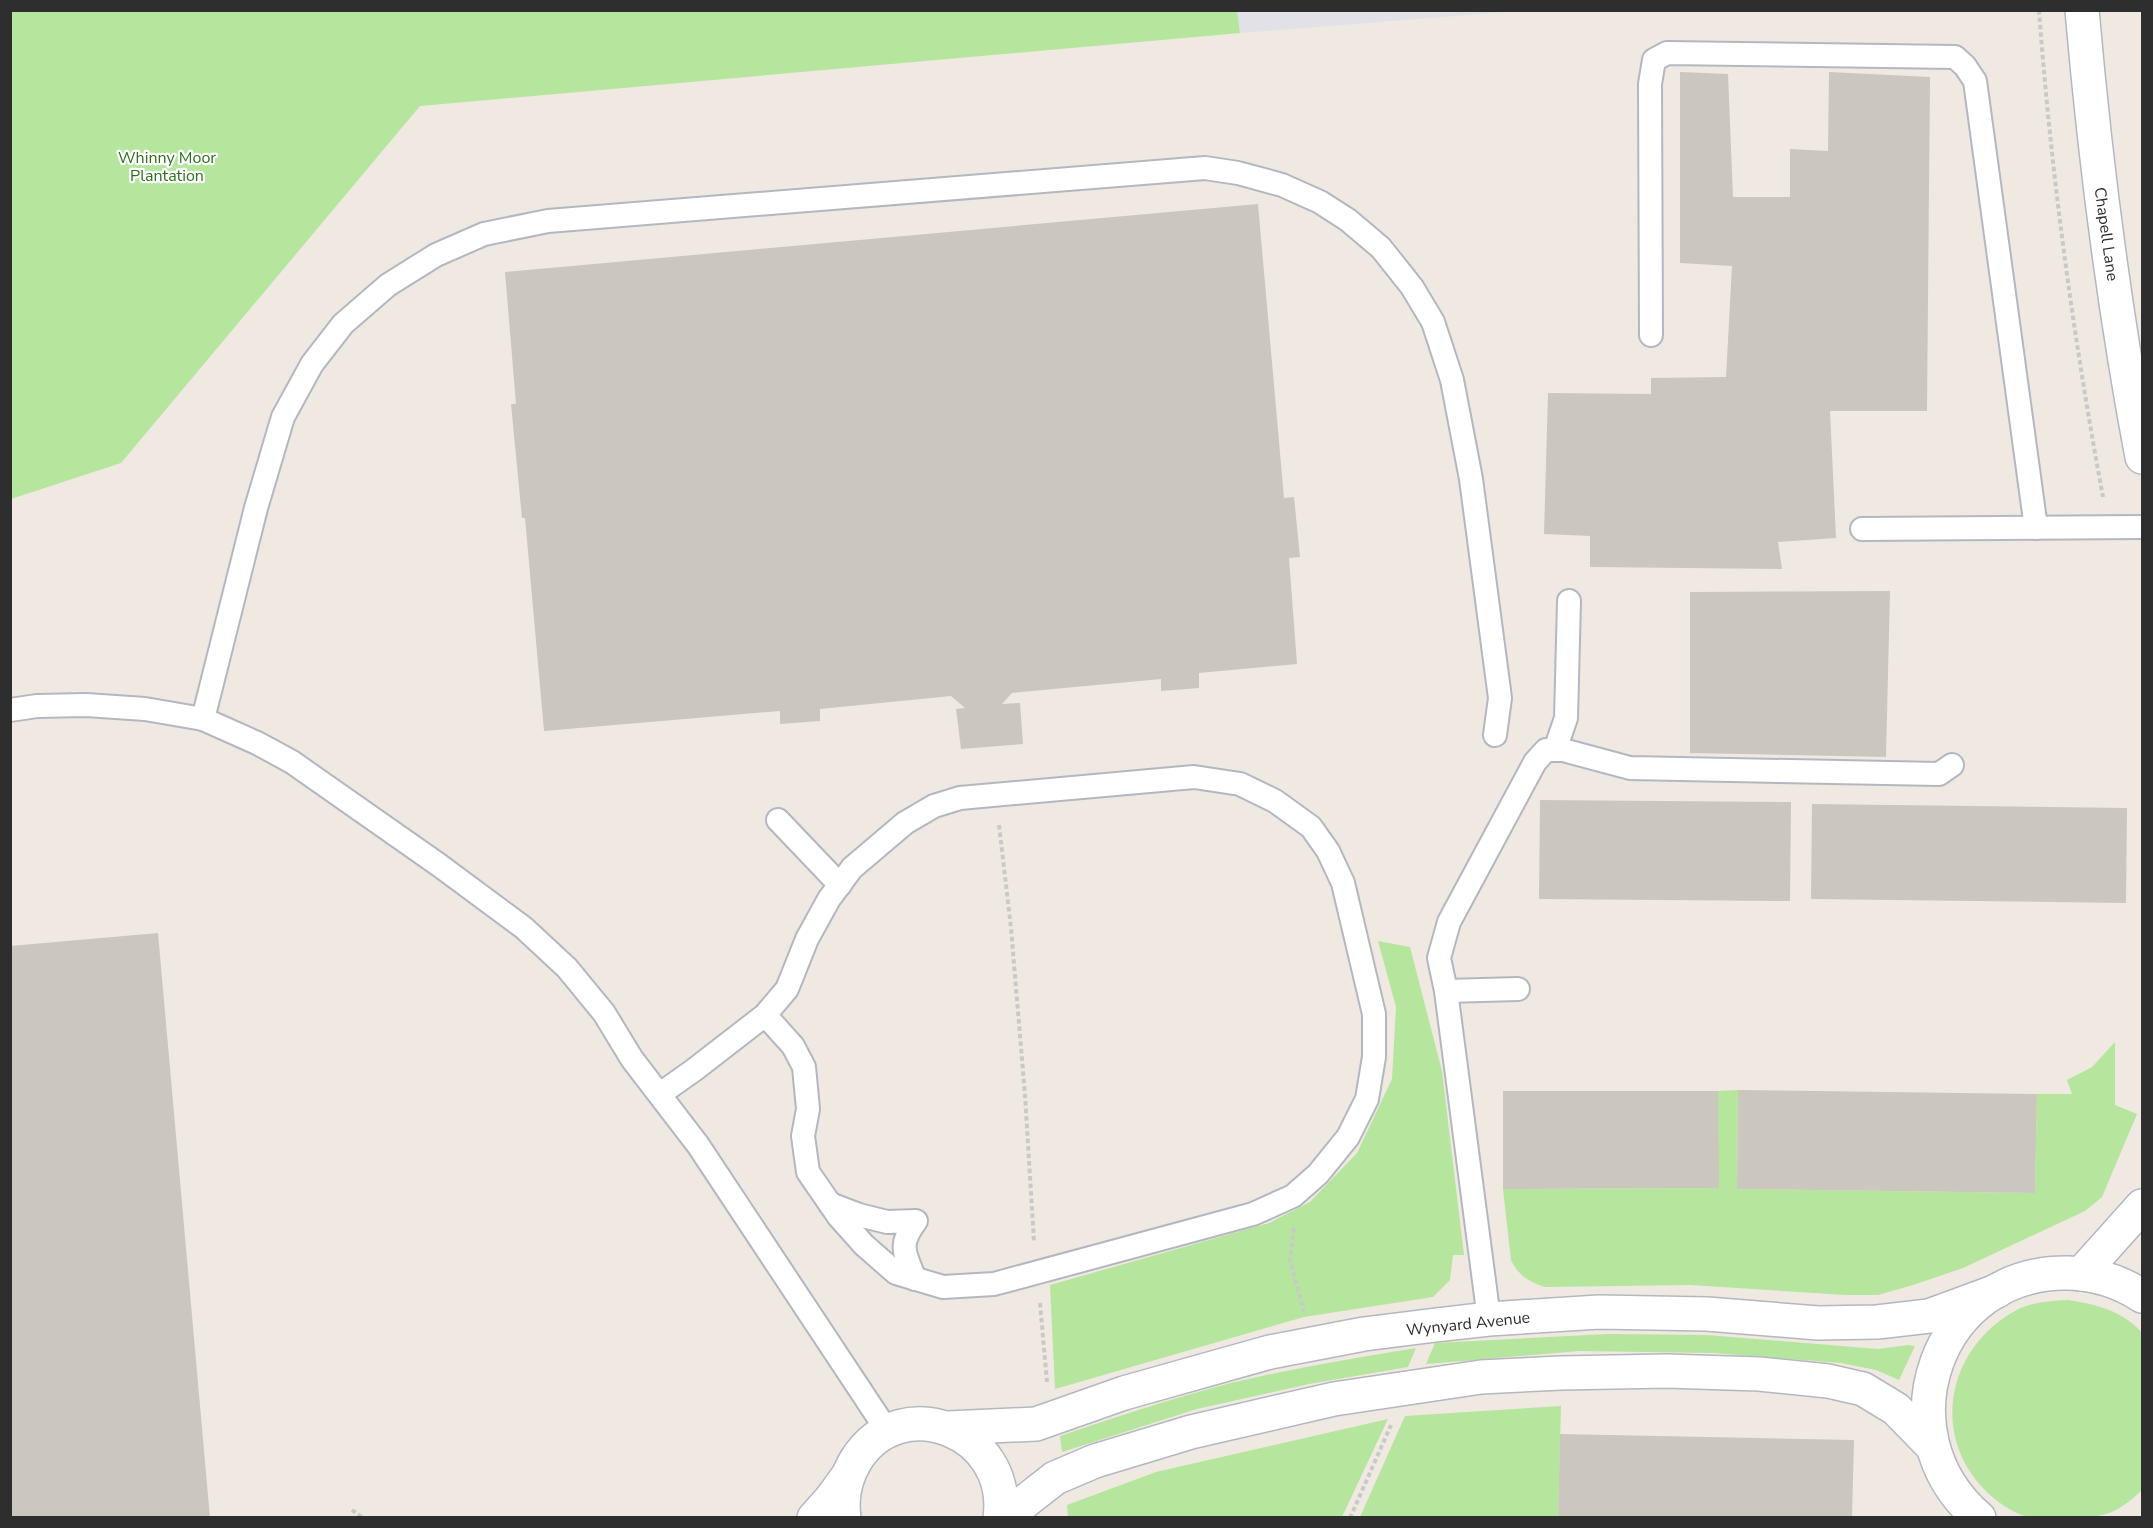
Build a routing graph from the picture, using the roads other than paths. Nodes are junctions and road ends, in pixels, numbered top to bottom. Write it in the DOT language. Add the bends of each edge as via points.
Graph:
graph roads {
  1 [pos="2082,10"];
  2 [pos="1651,335"];
  3 [pos="2142,457"];
  4 [pos="2142,527"];
  5 [pos="2036,528"];
  6 [pos="1862,529"];
  7 [pos="1569,601"];
  8 [pos="10,710"];
  9 [pos="203,719"];
  10 [pos="1495,735"];
  11 [pos="1555,750"];
  12 [pos="1952,765"];
  13 [pos="778,820"];
  14 [pos="840,885"];
  15 [pos="1518,989"];
  16 [pos="1446,991"];
  17 [pos="765,1015"];
  18 [pos="660,1094"];
  19 [pos="830,1204"];
  20 [pos="2142,1206"];
  21 [pos="2081,1274"];
  22 [pos="915,1279"];
  23 [pos="1997,1291"];
  24 [pos="2142,1296"];
  25 [pos="1489,1319"];
  26 [pos="948,1428"];
  27 [pos="888,1432"];
  28 [pos="1931,1445"];
  29 [pos="849,1473"];
  30 [pos="1972,1514"];
  31 [pos="814,1518"];
  32 [pos="844,1518"];
  33 [pos="1002,1518"];
  1 -- 3 [label="street, Chapell Lane" via="2110,259"];
  2 -- 5 [label="lane" via="1650,84 1654,60 1667,53 1955,57 1974,81"];
  4 -- 5 [label="lane"];
  5 -- 6 [label="lane"];
  7 -- 11 [label="lane" via="1566,718"];
  8 -- 9 [label="lane" via="86,705 145,709"];
  9 -- 10 [label="lane" via="283,417 312,364 343,324 388,285 436,255 484,234 548,221 1205,168 1238,172 1282,185 1348,220 1381,248 1412,286 1433,322 1452,380 1471,479 1500,698"];
  9 -- 18 [label="lane" via="291,762 524,928 567,968 604,1013 632,1059"];
  11 -- 12 [label="lane" via="1630,768 1939,774"];
  11 -- 16 [label="lane" via="1546,750 1535,762 1449,922 1439,958"];
  13 -- 14 [label="lane"];
  14 -- 17 [label="lane" via="807,939 787,989"];
  14 -- 22 [label="lane" via="852,868 905,823 934,806 960,798 1194,777 1240,784 1275,801 1311,827 1328,852 1343,883 1374,1014 1374,1057 1367,1099 1348,1137 1318,1174 1288,1199 1253,1214 994,1284 943,1287"];
  15 -- 16 [label="lane"];
  16 -- 25 [label="lane"];
  17 -- 18 [label="lane"];
  17 -- 19 [label="lane" via="793,1046 804,1067 807,1172"];
  18 -- 27 [label="lane"];
  19 -- 22 [label="lane" via="864,1245 896,1273"];
  19 -- 22 [label="lane" via="887,1222 916,1221 905,1237 906,1255"];
  20 -- 21 [label="street"];
  21 -- 23 [label="street, Wynyard Avenue" via="2037,1276"];
  21 -- 24 [label="street, Wynyard Avenue" via="2121,1284"];
  23 -- 25 [label="street, Wynyard Avenue" via="1929,1316 1877,1322 1818,1323 1707,1314 1599,1312"];
  23 -- 28 [label="street, Wynyard Avenue" via="1962,1319 1938,1356 1928,1400"];
  25 -- 26 [label="street, Wynyard Avenue" via="1364,1334 1270,1352 1124,1393 1036,1424"];
  26 -- 27 [label="street, Wynyard Avenue" via="912,1425"];
  26 -- 33 [label="street" via="970,1441 988,1460 999,1483"];
  27 -- 29 [label="street" via="864,1449"];
  28 -- 30 [label="street, Wynyard Avenue" via="1945,1478"];
  28 -- 33 [label="street, Wynyard Avenue" via="1896,1409 1863,1389 1828,1381 1667,1371 1481,1377 1334,1399 1191,1432 1095,1461 1054,1478"];
  29 -- 31 [label="street"];
  29 -- 32 [label="street" via="843,1498"];
}
